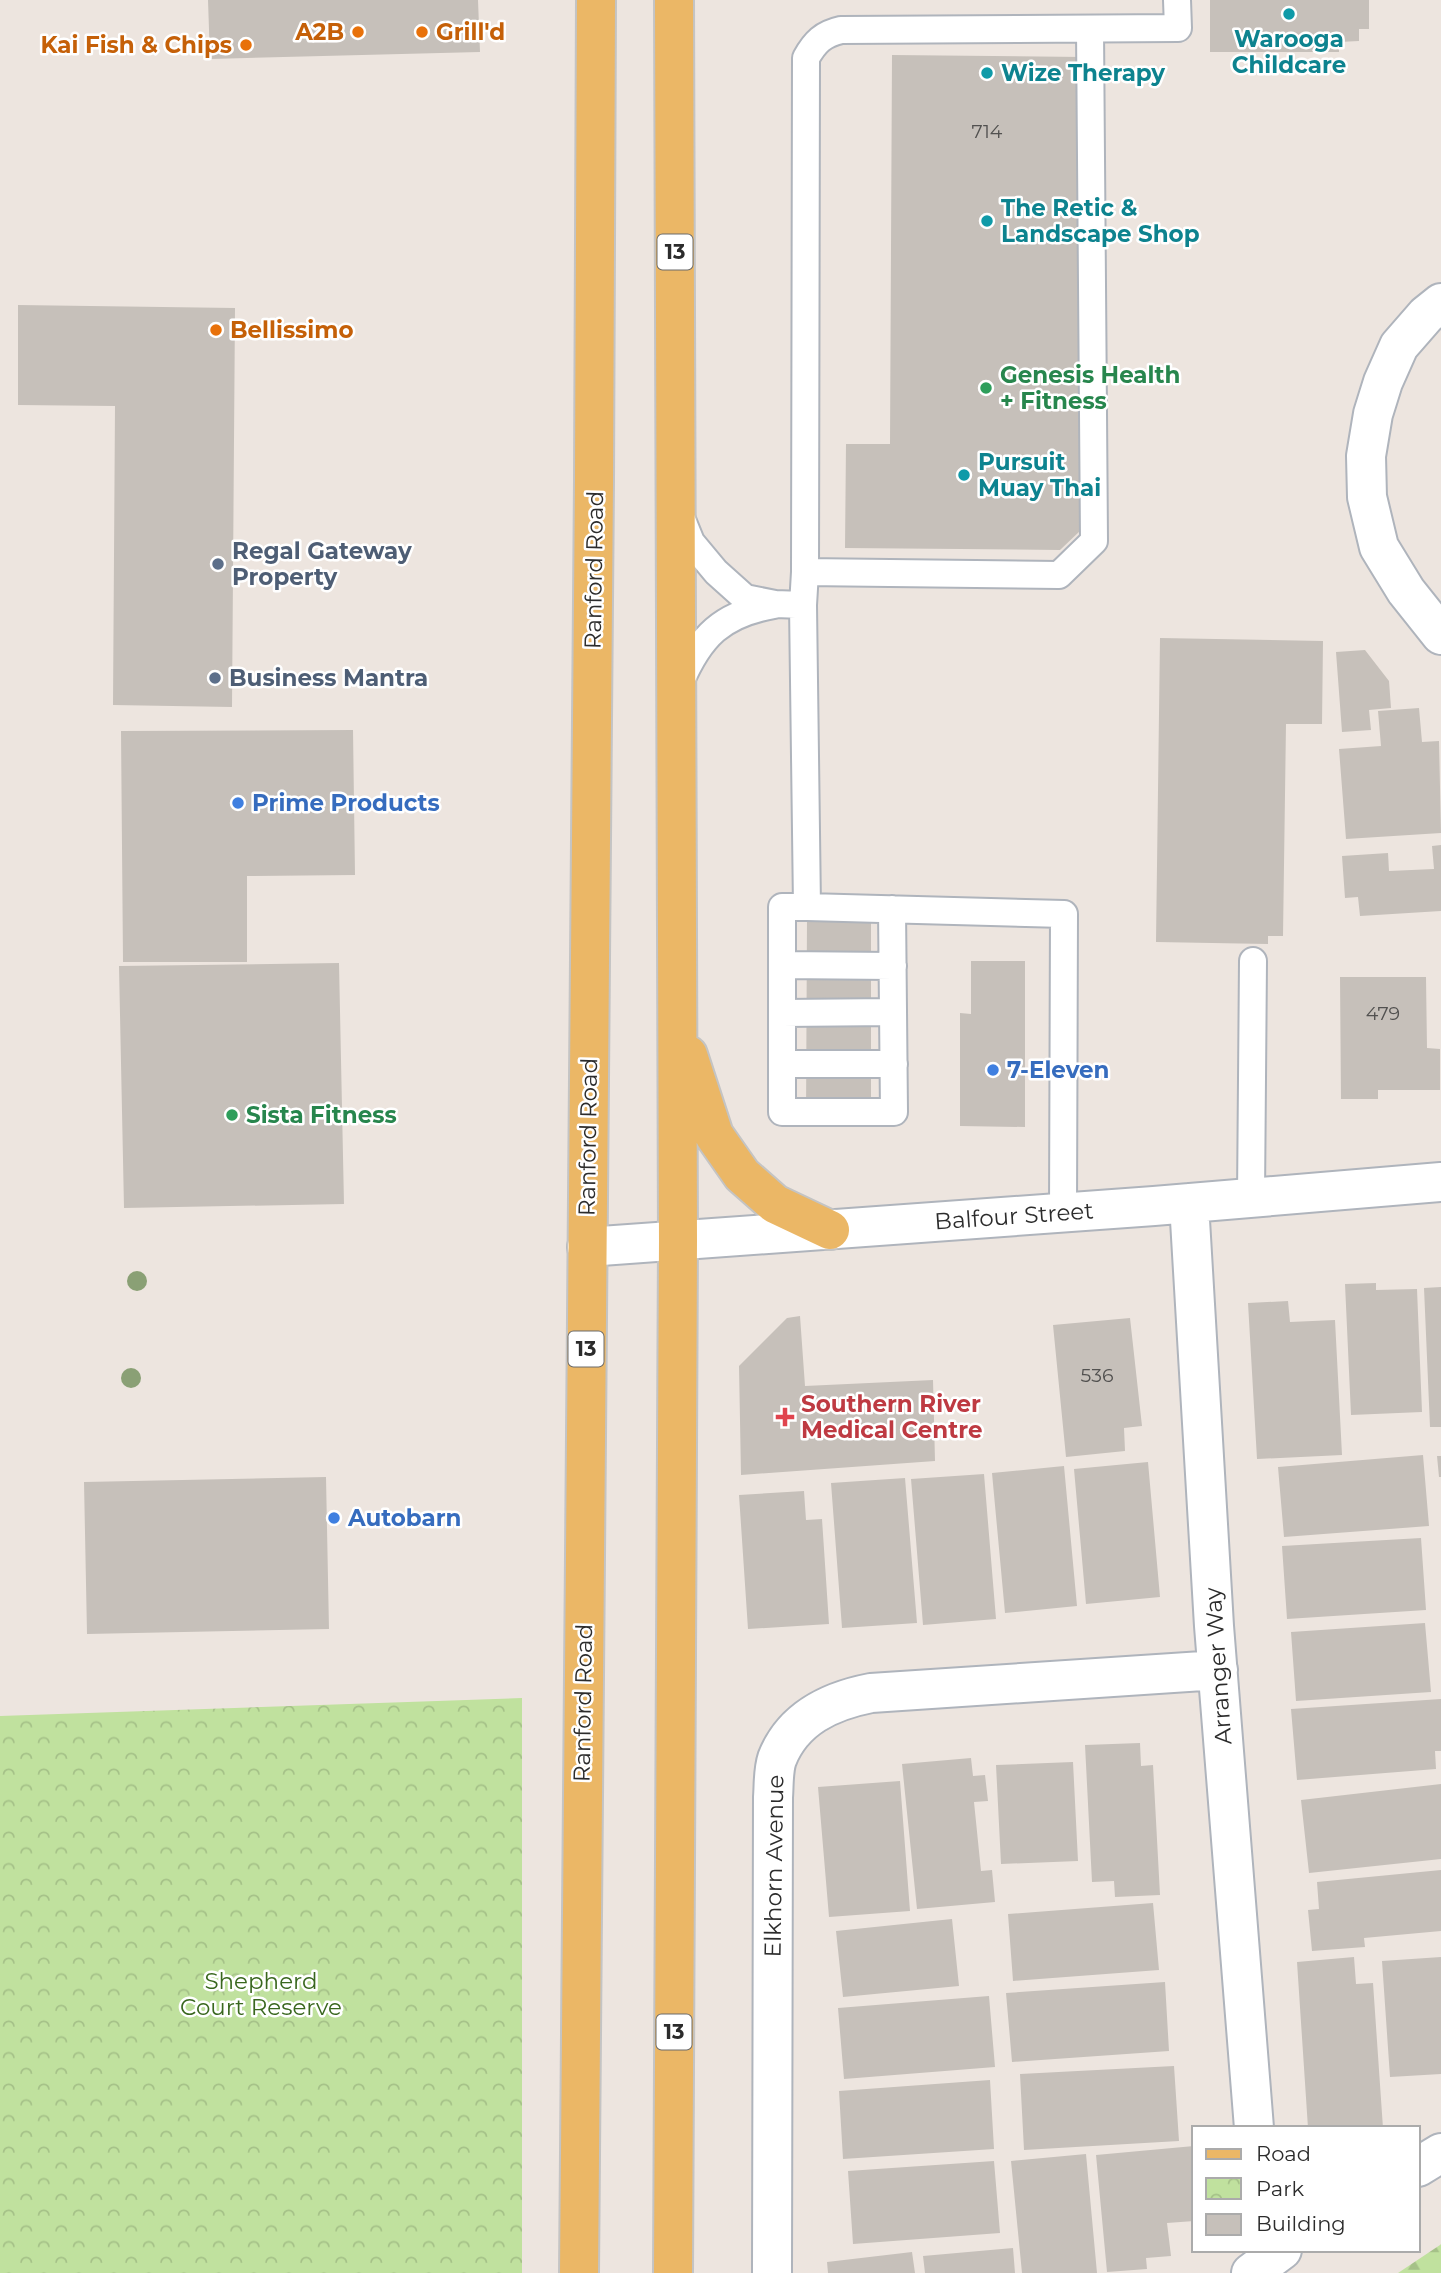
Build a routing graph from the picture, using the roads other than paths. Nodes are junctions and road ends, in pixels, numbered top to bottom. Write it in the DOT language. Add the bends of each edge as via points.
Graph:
graph roads {
  1 [pos="596,0"];
  2 [pos="674,0"];
  3 [pos="1177,0"];
  4 [pos="1090,29"];
  5 [pos="1441,303"];
  6 [pos="676,504"];
  7 [pos="805,572"];
  8 [pos="775,604"];
  9 [pos="803,605"];
  10 [pos="1441,635"];
  11 [pos="676,691"];
  12 [pos="807,907"];
  13 [pos="892,909"];
  14 [pos="1253,961"];
  15 [pos="782,965"];
  16 [pos="893,966"];
  17 [pos="893,1012"];
  18 [pos="782,1013"];
  19 [pos="677,1020"];
  20 [pos="894,1063"];
  21 [pos="782,1064"];
  22 [pos="1441,1182"];
  23 [pos="1251,1197"];
  24 [pos="1189,1203"];
  25 [pos="1063,1213"];
  26 [pos="830,1230"];
  27 [pos="678,1241"];
  28 [pos="587,1247"];
  29 [pos="1218,1670"];
  30 [pos="1254,2126"];
  31 [pos="1441,2152"];
  32 [pos="1420,2166"];
  33 [pos="1279,2252"];
  34 [pos="579,2273"];
  35 [pos="673,2273"];
  36 [pos="772,2273"];
  37 [pos="1251,2273"];
  1 -- 28 [label="main road, Ranford Road / 13"];
  2 -- 6 [label="main road, 13"];
  3 -- 4 [label="lane" via="1178,28"];
  4 -- 7 [label="lane" via="841,30 825,34 812,46 806,58"];
  4 -- 7 [label="lane" via="1094,541 1059,575"];
  5 -- 10 [label="street" via="1399,346 1373,414 1366,456 1367,497 1379,547 1406,592"];
  6 -- 8 [label="lane" via="691,542 716,572 746,598"];
  6 -- 11 [label="main road, 13"];
  7 -- 9 [label="lane"];
  8 -- 9 [label="lane"];
  8 -- 11 [label="lane" via="751,608 705,638"];
  9 -- 12 [label="lane"];
  11 -- 19 [label="main road, 13"];
  12 -- 13 [label="lane"];
  12 -- 15 [label="lane" via="782,907"];
  13 -- 16 [label="lane"];
  13 -- 25 [label="lane" via="1064,914"];
  14 -- 23 [label="lane"];
  15 -- 16 [label="lane"];
  15 -- 18 [label="lane"];
  16 -- 17 [label="lane"];
  17 -- 18 [label="lane"];
  17 -- 20 [label="lane"];
  18 -- 21 [label="lane"];
  19 -- 26 [label="main road" via="714,1135 742,1175 775,1204"];
  19 -- 27 [label="main road, 13"];
  20 -- 21 [label="lane"];
  20 -- 21 [label="lane" via="894,1112 782,1112"];
  22 -- 23 [label="street, Balfour Street"];
  23 -- 24 [label="street, Balfour Street"];
  24 -- 25 [label="street, Balfour Street"];
  24 -- 29 [label="street, Arranger Way"];
  25 -- 26 [label="street, Balfour Street"];
  26 -- 27 [label="street, Balfour Street"];
  27 -- 28 [label="street, Balfour Street"];
  27 -- 35 [label="main road, 13"];
  28 -- 34 [label="main road, Ranford Road / 13"];
  29 -- 30 [label="street, Arranger Way"];
  29 -- 36 [label="street, Elkhorn Avenue" via="871,1693 825,1706 786,1740 776,1762 772,1797"];
  31 -- 32 [label="street"];
  33 -- 37 [label="street"];
}
